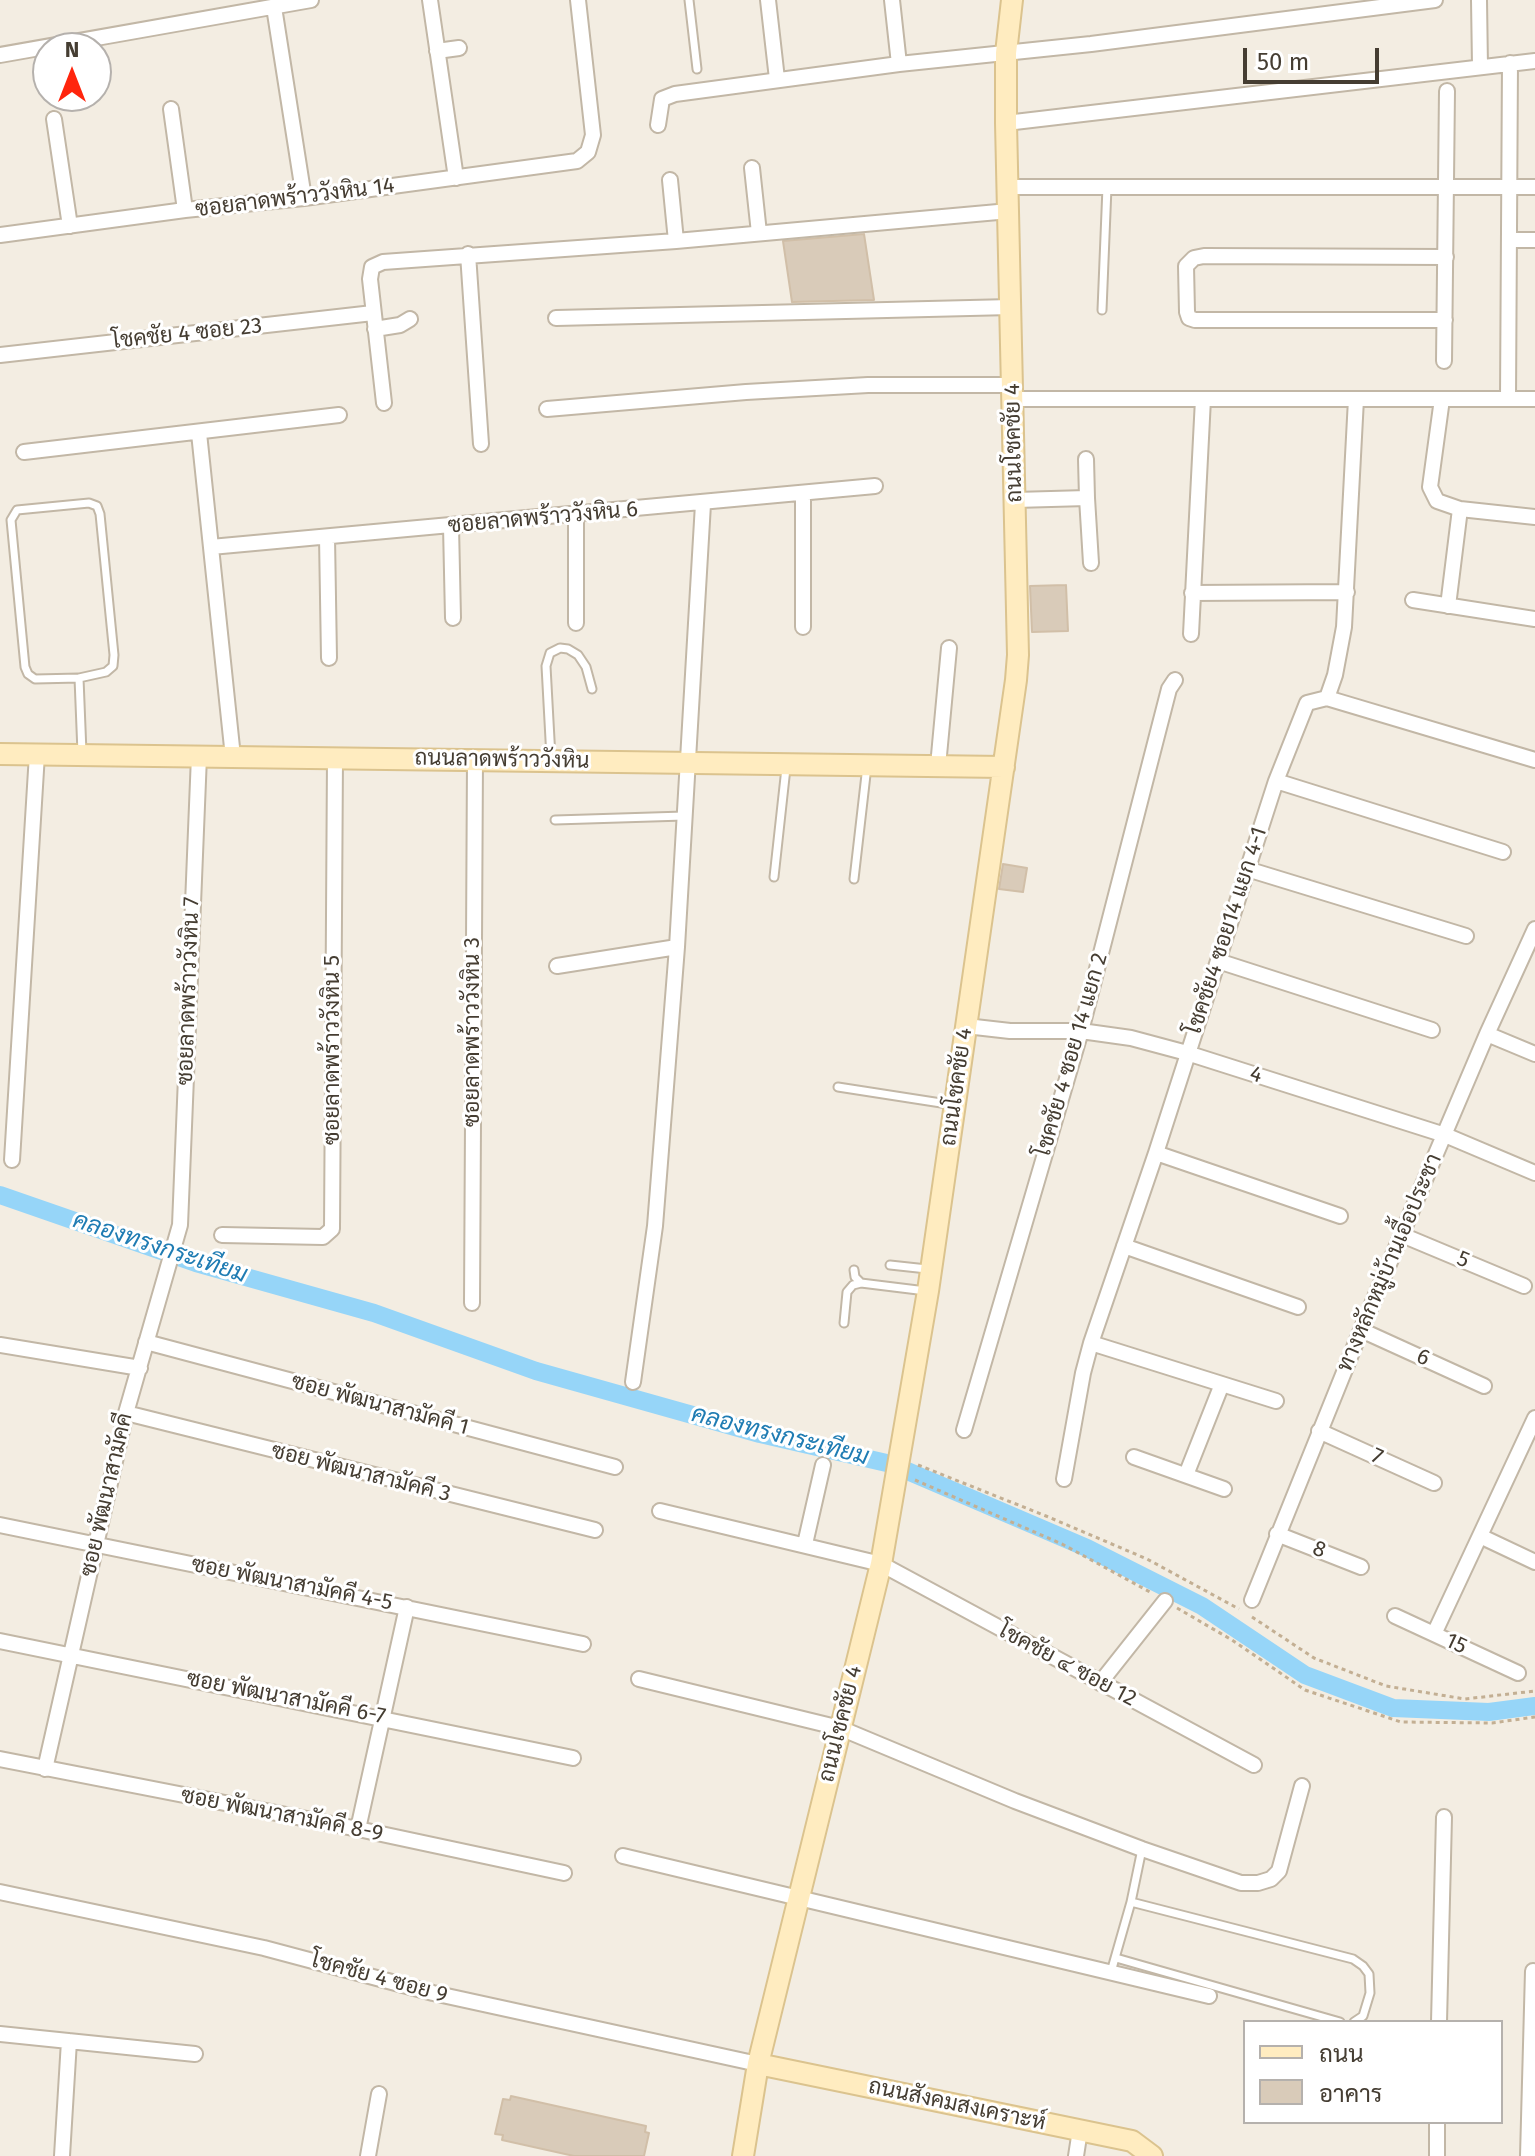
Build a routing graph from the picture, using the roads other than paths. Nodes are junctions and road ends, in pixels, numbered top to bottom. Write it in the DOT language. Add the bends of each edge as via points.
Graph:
graph roads {
  1 [pos="311,0"];
  2 [pos="430,0"];
  3 [pos="578,0"];
  4 [pos="689,0"];
  5 [pos="768,0"];
  6 [pos="892,0"];
  7 [pos="1012,0"];
  8 [pos="1435,0"];
  9 [pos="1479,0"];
  10 [pos="274,7"];
  11 [pos="459,48"];
  12 [pos="437,51"];
  13 [pos="1006,53"];
  14 [pos="0,55"];
  15 [pos="1535,61"];
  16 [pos="1510,63"];
  17 [pos="899,64"];
  18 [pos="1480,66"];
  19 [pos="697,69"];
  20 [pos="777,79"];
  21 [pos="1447,91"];
  22 [pos="171,109"];
  23 [pos="54,119"];
  24 [pos="1006,123"];
  25 [pos="658,125"];
  26 [pos="752,168"];
  27 [pos="456,178"];
  28 [pos="670,180"];
  29 [pos="1008,187"];
  30 [pos="1107,187"];
  31 [pos="1535,187"];
  32 [pos="1447,188"];
  33 [pos="1509,188"];
  34 [pos="304,198"];
  35 [pos="185,210"];
  36 [pos="1009,211"];
  37 [pos="70,226"];
  38 [pos="759,233"];
  39 [pos="0,235"];
  40 [pos="1510,240"];
  41 [pos="1535,240"];
  42 [pos="676,241"];
  43 [pos="468,254"];
  44 [pos="1446,257"];
  45 [pos="1011,307"];
  46 [pos="1102,310"];
  47 [pos="373,313"];
  48 [pos="556,318"];
  49 [pos="410,319"];
  50 [pos="1445,320"];
  51 [pos="375,329"];
  52 [pos="0,355"];
  53 [pos="1444,361"];
  54 [pos="1012,392"];
  55 [pos="1508,398"];
  56 [pos="1203,399"];
  57 [pos="1356,399"];
  58 [pos="1442,399"];
  59 [pos="1535,399"];
  60 [pos="384,403"];
  61 [pos="547,409"];
  62 [pos="339,415"];
  63 [pos="199,433"];
  64 [pos="481,444"];
  65 [pos="24,452"];
  66 [pos="1086,459"];
  67 [pos="875,486"];
  68 [pos="803,493"];
  69 [pos="1087,498"];
  70 [pos="1015,500"];
  71 [pos="703,504"];
  72 [pos="1460,509"];
  73 [pos="576,515"];
  74 [pos="1535,517"];
  75 [pos="451,526"];
  76 [pos="327,537"];
  77 [pos="211,547"];
  78 [pos="1091,563"];
  79 [pos="1347,592"];
  80 [pos="1192,593"];
  81 [pos="1413,600"];
  82 [pos="1448,606"];
  83 [pos="453,618"];
  84 [pos="1535,619"];
  85 [pos="576,623"];
  86 [pos="803,627"];
  87 [pos="1191,634"];
  88 [pos="949,648"];
  89 [pos="329,658"];
  90 [pos="79,678"];
  91 [pos="1175,680"];
  92 [pos="592,689"];
  93 [pos="1327,698"];
  94 [pos="0,754"];
  95 [pos="37,754"];
  96 [pos="82,755"];
  97 [pos="199,756"];
  98 [pos="233,757"];
  99 [pos="335,758"];
  100 [pos="475,760"];
  101 [pos="1535,760"];
  102 [pos="551,761"];
  103 [pos="687,763"];
  104 [pos="786,764"];
  105 [pos="867,765"];
  106 [pos="938,766"];
  107 [pos="1004,767"];
  108 [pos="1276,781"];
  109 [pos="684,816"];
  110 [pos="555,820"];
  111 [pos="1503,852"];
  112 [pos="1247,869"];
  113 [pos="774,877"];
  114 [pos="854,879"];
  115 [pos="1535,932"];
  116 [pos="1466,936"];
  117 [pos="677,947"];
  118 [pos="1218,961"];
  119 [pos="557,966"];
  120 [pos="966,1026"];
  121 [pos="1432,1030"];
  122 [pos="1081,1031"];
  123 [pos="1487,1034"];
  124 [pos="1187,1053"];
  125 [pos="1535,1054"];
  126 [pos="838,1087"];
  127 [pos="954,1105"];
  128 [pos="1445,1135"];
  129 [pos="1156,1153"];
  130 [pos="12,1160"];
  131 [pos="1535,1173"];
  132 [pos="1340,1216"];
  133 [pos="180,1225"];
  134 [pos="222,1235"];
  135 [pos="1402,1235"];
  136 [pos="1124,1246"];
  137 [pos="890,1265"];
  138 [pos="931,1269"];
  139 [pos="854,1270"];
  140 [pos="861,1283"];
  141 [pos="1524,1286"];
  142 [pos="928,1291"];
  143 [pos="472,1303"];
  144 [pos="1298,1307"];
  145 [pos="844,1323"];
  146 [pos="1361,1330"];
  147 [pos="146,1342"];
  148 [pos="1091,1343"];
  149 [pos="0,1345"];
  150 [pos="140,1368"];
  151 [pos="633,1382"];
  152 [pos="1222,1384"];
  153 [pos="1484,1386"];
  154 [pos="1276,1401"];
  155 [pos="126,1413"];
  156 [pos="1535,1418"];
  157 [pos="964,1430"];
  158 [pos="1319,1431"];
  159 [pos="1529,1447"];
  160 [pos="1134,1457"];
  161 [pos="823,1465"];
  162 [pos="615,1467"];
  163 [pos="1186,1475"];
  164 [pos="1064,1479"];
  165 [pos="1434,1483"];
  166 [pos="1224,1489"];
  167 [pos="660,1511"];
  168 [pos="0,1525"];
  169 [pos="595,1530"];
  170 [pos="1277,1534"];
  171 [pos="1480,1536"];
  172 [pos="95,1544"];
  173 [pos="805,1544"];
  174 [pos="1535,1562"];
  175 [pos="881,1564"];
  176 [pos="1361,1567"];
  177 [pos="1252,1600"];
  178 [pos="1165,1601"];
  179 [pos="407,1607"];
  180 [pos="1395,1616"];
  181 [pos="1434,1634"];
  182 [pos="0,1641"];
  183 [pos="583,1644"];
  184 [pos="70,1655"];
  185 [pos="1518,1673"];
  186 [pos="639,1679"];
  187 [pos="1100,1683"];
  188 [pos="383,1717"];
  189 [pos="840,1728"];
  190 [pos="573,1758"];
  191 [pos="0,1759"];
  192 [pos="1254,1765"];
  193 [pos="45,1769"];
  194 [pos="1302,1786"];
  195 [pos="1444,1817"];
  196 [pos="358,1829"];
  197 [pos="1142,1849"];
  198 [pos="623,1856"];
  199 [pos="564,1873"];
  200 [pos="0,1892"];
  201 [pos="799,1897"];
  202 [pos="1131,1902"];
  203 [pos="1113,1965"];
  204 [pos="1533,1971"];
  205 [pos="1209,1996"];
  206 [pos="1534,2008"];
  207 [pos="1332,2020"];
  208 [pos="1357,2020"];
  209 [pos="1439,2020"];
  210 [pos="0,2034"];
  211 [pos="69,2041"];
  212 [pos="195,2054"];
  213 [pos="758,2064"];
  214 [pos="1532,2090"];
  215 [pos="379,2094"];
  216 [pos="1437,2124"];
  217 [pos="1080,2130"];
  218 [pos="62,2156"];
  219 [pos="368,2156"];
  220 [pos="743,2156"];
  221 [pos="1076,2156"];
  222 [pos="1152,2156"];
  223 [pos="1437,2156"];
  224 [pos="1528,2156"];
  1 -- 10 [label="street"];
  2 -- 12 [label="street"];
  3 -- 27 [label="street, ซอยลาดพร้าววังหิน 14" via="593,135 588,152 577,161"];
  4 -- 19 [label="lane"];
  5 -- 20 [label="street"];
  6 -- 17 [label="street"];
  7 -- 13 [label="main road, ถนนโชคชัย 4"];
  8 -- 13 [label="street"];
  9 -- 18 [label="street"];
  10 -- 14 [label="street"];
  10 -- 34 [label="street"];
  11 -- 12 [label="street"];
  12 -- 27 [label="street"];
  13 -- 17 [label="street"];
  13 -- 24 [label="main road, ถนนโชคชัย 4"];
  15 -- 16 [label="street"];
  16 -- 18 [label="street"];
  16 -- 33 [label="street"];
  17 -- 20 [label="street"];
  18 -- 24 [label="street"];
  20 -- 25 [label="street" via="662,99"];
  21 -- 32 [label="street"];
  22 -- 35 [label="street"];
  23 -- 37 [label="street"];
  24 -- 29 [label="main road, ถนนโชคชัย 4"];
  26 -- 38 [label="street"];
  27 -- 34 [label="street, ซอยลาดพร้าววังหิน 14"];
  28 -- 42 [label="street"];
  29 -- 30 [label="street"];
  29 -- 36 [label="main road, ถนนโชคชัย 4"];
  30 -- 32 [label="street"];
  30 -- 46 [label="lane"];
  31 -- 33 [label="street"];
  32 -- 33 [label="street"];
  32 -- 44 [label="street"];
  33 -- 40 [label="street"];
  34 -- 35 [label="street, ซอยลาดพร้าววังหิน 14"];
  35 -- 37 [label="street, ซอยลาดพร้าววังหิน 14"];
  36 -- 38 [label="street"];
  36 -- 45 [label="main road, ถนนโชคชัย 4"];
  37 -- 39 [label="street, ซอยลาดพร้าววังหิน 14"];
  38 -- 42 [label="street"];
  40 -- 41 [label="street"];
  40 -- 55 [label="street"];
  42 -- 43 [label="street"];
  43 -- 47 [label="street" via="372,267"];
  43 -- 64 [label="street"];
  44 -- 50 [label="street"];
  44 -- 50 [label="street" via="1204,256 1186,266 1187,312 1195,320"];
  45 -- 48 [label="street"];
  45 -- 54 [label="main road, ถนนโชคชัย 4"];
  47 -- 51 [label="street"];
  47 -- 52 [label="street, โชคชัย 4 ซอย 23"];
  49 -- 51 [label="street"];
  50 -- 53 [label="street"];
  51 -- 60 [label="street"];
  54 -- 56 [label="street"];
  54 -- 61 [label="street" via="868,385"];
  54 -- 70 [label="main road, ถนนโชคชัย 4"];
  55 -- 58 [label="street"];
  55 -- 59 [label="street"];
  56 -- 57 [label="street"];
  56 -- 80 [label="street"];
  57 -- 58 [label="street"];
  57 -- 79 [label="street"];
  58 -- 72 [label="street" via="1430,487 1437,501"];
  62 -- 63 [label="street"];
  63 -- 65 [label="street"];
  63 -- 77 [label="street"];
  66 -- 69 [label="street"];
  67 -- 68 [label="street, ซอยลาดพร้าววังหิน 6"];
  68 -- 71 [label="street, ซอยลาดพร้าววังหิน 6"];
  68 -- 86 [label="street"];
  69 -- 70 [label="street"];
  69 -- 78 [label="street"];
  70 -- 107 [label="main road, ถนนโชคชัย 4" via="1018,655"];
  71 -- 73 [label="street, ซอยลาดพร้าววังหิน 6"];
  71 -- 103 [label="street"];
  72 -- 74 [label="street"];
  72 -- 82 [label="street"];
  73 -- 75 [label="street, ซอยลาดพร้าววังหิน 6"];
  73 -- 85 [label="street"];
  75 -- 76 [label="street, ซอยลาดพร้าววังหิน 6"];
  75 -- 83 [label="street"];
  76 -- 77 [label="street, ซอยลาดพร้าววังหิน 6"];
  76 -- 89 [label="street"];
  77 -- 98 [label="street"];
  79 -- 80 [label="street"];
  79 -- 93 [label="street" via="1340,652"];
  80 -- 87 [label="street"];
  81 -- 82 [label="street"];
  82 -- 84 [label="street"];
  88 -- 106 [label="street"];
  90 -- 90 [label="lane" via="113,666 100,514 89,503 17,510 11,520 28,674 35,679"];
  90 -- 96 [label="lane"];
  91 -- 122 [label="street, โชคชัย 4 ซอย 14 แยก 2"];
  92 -- 102 [label="lane" via="578,655 560,648 550,653 546,666"];
  93 -- 101 [label="street"];
  93 -- 108 [label="street, โชคชัย4 ซอย14 แยก 4-1" via="1307,703 1302,711"];
  94 -- 95 [label="main road, ถนนลาดพร้าววังหิน"];
  95 -- 96 [label="main road, ถนนลาดพร้าววังหิน"];
  95 -- 130 [label="street"];
  96 -- 97 [label="main road, ถนนลาดพร้าววังหิน"];
  97 -- 98 [label="main road, ถนนลาดพร้าววังหิน"];
  97 -- 133 [label="street, ซอยลาดพร้าววังหิน 7"];
  98 -- 99 [label="main road, ถนนลาดพร้าววังหิน"];
  99 -- 100 [label="main road, ถนนลาดพร้าววังหิน"];
  99 -- 134 [label="street, ซอยลาดพร้าววังหิน 5" via="332,1229 323,1237"];
  100 -- 102 [label="main road, ถนนลาดพร้าววังหิน"];
  100 -- 143 [label="street, ซอยลาดพร้าววังหิน 3"];
  102 -- 103 [label="main road, ถนนลาดพร้าววังหิน"];
  103 -- 104 [label="main road, ถนนลาดพร้าววังหิน"];
  103 -- 109 [label="street"];
  104 -- 105 [label="main road, ถนนลาดพร้าววังหิน"];
  104 -- 113 [label="lane"];
  105 -- 106 [label="main road, ถนนลาดพร้าววังหิน"];
  105 -- 114 [label="lane"];
  106 -- 107 [label="main road, ถนนลาดพร้าววังหิน"];
  107 -- 120 [label="main road, ถนนโชคชัย 4"];
  108 -- 111 [label="street"];
  108 -- 112 [label="street, โชคชัย4 ซอย14 แยก 4-1"];
  109 -- 110 [label="lane"];
  109 -- 117 [label="street"];
  112 -- 116 [label="street"];
  112 -- 118 [label="street, โชคชัย4 ซอย14 แยก 4-1"];
  115 -- 123 [label="street, ทางหลักหมู่บ้านเอื้อประชา"];
  117 -- 119 [label="street"];
  117 -- 151 [label="street" via="655,1226"];
  118 -- 121 [label="street"];
  118 -- 124 [label="street, โชคชัย4 ซอย14 แยก 4-1"];
  120 -- 122 [label="street, 4"];
  120 -- 127 [label="main road, ถนนโชคชัย 4"];
  122 -- 124 [label="street, 4"];
  122 -- 157 [label="street, โชคชัย 4 ซอย 14 แยก 2"];
  123 -- 125 [label="street"];
  123 -- 128 [label="street, ทางหลักหมู่บ้านเอื้อประชา"];
  124 -- 128 [label="street, 4"];
  124 -- 129 [label="street, โชคชัย4 ซอย14 แยก 4-1"];
  126 -- 127 [label="lane"];
  127 -- 138 [label="main road, ถนนโชคชัย 4"];
  128 -- 131 [label="street, 4"];
  128 -- 135 [label="street, ทางหลักหมู่บ้านเอื้อประชา"];
  129 -- 132 [label="street"];
  129 -- 136 [label="street, โชคชัย4 ซอย14 แยก 4-1"];
  133 -- 147 [label="street, ซอย พัฒนาสามัคคี"];
  135 -- 141 [label="street, 5"];
  135 -- 146 [label="street, ทางหลักหมู่บ้านเอื้อประชา"];
  136 -- 144 [label="street"];
  136 -- 148 [label="street, โชคชัย4 ซอย14 แยก 4-1"];
  137 -- 138 [label="lane"];
  138 -- 142 [label="main road, ถนนโชคชัย 4"];
  139 -- 140 [label="lane"];
  140 -- 142 [label="lane"];
  140 -- 145 [label="lane" via="847,1292"];
  142 -- 175 [label="main road, ถนนโชคชัย 4"];
  146 -- 153 [label="street, 6"];
  146 -- 158 [label="street, ทางหลักหมู่บ้านเอื้อประชา"];
  147 -- 150 [label="street, ซอย พัฒนาสามัคคี"];
  147 -- 162 [label="street, ซอย พัฒนาสามัคคี 1"];
  148 -- 152 [label="street"];
  148 -- 164 [label="street, โชคชัย4 ซอย14 แยก 4-1"];
  149 -- 150 [label="street"];
  150 -- 155 [label="street, ซอย พัฒนาสามัคคี"];
  152 -- 154 [label="street"];
  152 -- 163 [label="street"];
  155 -- 169 [label="street, ซอย พัฒนาสามัคคี 3"];
  155 -- 172 [label="street, ซอย พัฒนาสามัคคี"];
  156 -- 159 [label="street"];
  158 -- 165 [label="street, 7"];
  158 -- 170 [label="street, ทางหลักหมู่บ้านเอื้อประชา"];
  159 -- 171 [label="street"];
  160 -- 163 [label="street"];
  161 -- 173 [label="street"];
  163 -- 166 [label="street"];
  167 -- 173 [label="street, โชคชัย ๔ ซอย 12"];
  168 -- 172 [label="street, ซอย พัฒนาสามัคคี 4-5"];
  170 -- 176 [label="street, 8"];
  170 -- 177 [label="street, ทางหลักหมู่บ้านเอื้อประชา"];
  171 -- 174 [label="street"];
  171 -- 181 [label="street"];
  172 -- 179 [label="street, ซอย พัฒนาสามัคคี 4-5"];
  172 -- 184 [label="street, ซอย พัฒนาสามัคคี"];
  173 -- 175 [label="street, โชคชัย ๔ ซอย 12"];
  175 -- 187 [label="street, โชคชัย ๔ ซอย 12"];
  175 -- 189 [label="main road, ถนนโชคชัย 4"];
  178 -- 187 [label="street"];
  179 -- 183 [label="street, ซอย พัฒนาสามัคคี 4-5"];
  179 -- 188 [label="street"];
  180 -- 181 [label="street, 15"];
  181 -- 185 [label="street, 15"];
  182 -- 184 [label="street, ซอย พัฒนาสามัคคี 6-7"];
  184 -- 188 [label="street, ซอย พัฒนาสามัคคี 6-7"];
  184 -- 193 [label="street, ซอย พัฒนาสามัคคี"];
  186 -- 189 [label="street"];
  187 -- 192 [label="street, โชคชัย ๔ ซอย 12"];
  188 -- 190 [label="street, ซอย พัฒนาสามัคคี 6-7"];
  188 -- 196 [label="street"];
  189 -- 197 [label="street"];
  189 -- 201 [label="main road, ถนนโชคชัย 4"];
  191 -- 193 [label="street, ซอย พัฒนาสามัคคี 8-9"];
  193 -- 196 [label="street, ซอย พัฒนาสามัคคี 8-9"];
  194 -- 197 [label="street" via="1279,1871 1271,1879 1241,1883"];
  195 -- 209 [label="street"];
  196 -- 199 [label="street, ซอย พัฒนาสามัคคี 8-9"];
  197 -- 202 [label="lane"];
  198 -- 201 [label="street"];
  200 -- 213 [label="street, โชคชัย 4 ซอย 9"];
  201 -- 203 [label="street"];
  201 -- 213 [label="main road, ถนนโชคชัย 4"];
  202 -- 203 [label="lane"];
  202 -- 208 [label="lane" via="1353,1959 1369,1974 1371,1984 1363,2016"];
  203 -- 205 [label="street"];
  203 -- 207 [label="lane"];
  204 -- 206 [label="street"];
  206 -- 214 [label="street"];
  210 -- 211 [label="street"];
  211 -- 212 [label="street"];
  211 -- 218 [label="street"];
  213 -- 217 [label="main road, ถนนสังคมสงเคราะห์"];
  213 -- 220 [label="main road, ถนนโชคชัย 4"];
  214 -- 224 [label="street"];
  215 -- 219 [label="street"];
  216 -- 223 [label="street"];
  217 -- 221 [label="street"];
  217 -- 222 [label="main road, ถนนสังคมสงเคราะห์" via="1132,2141"];
}
